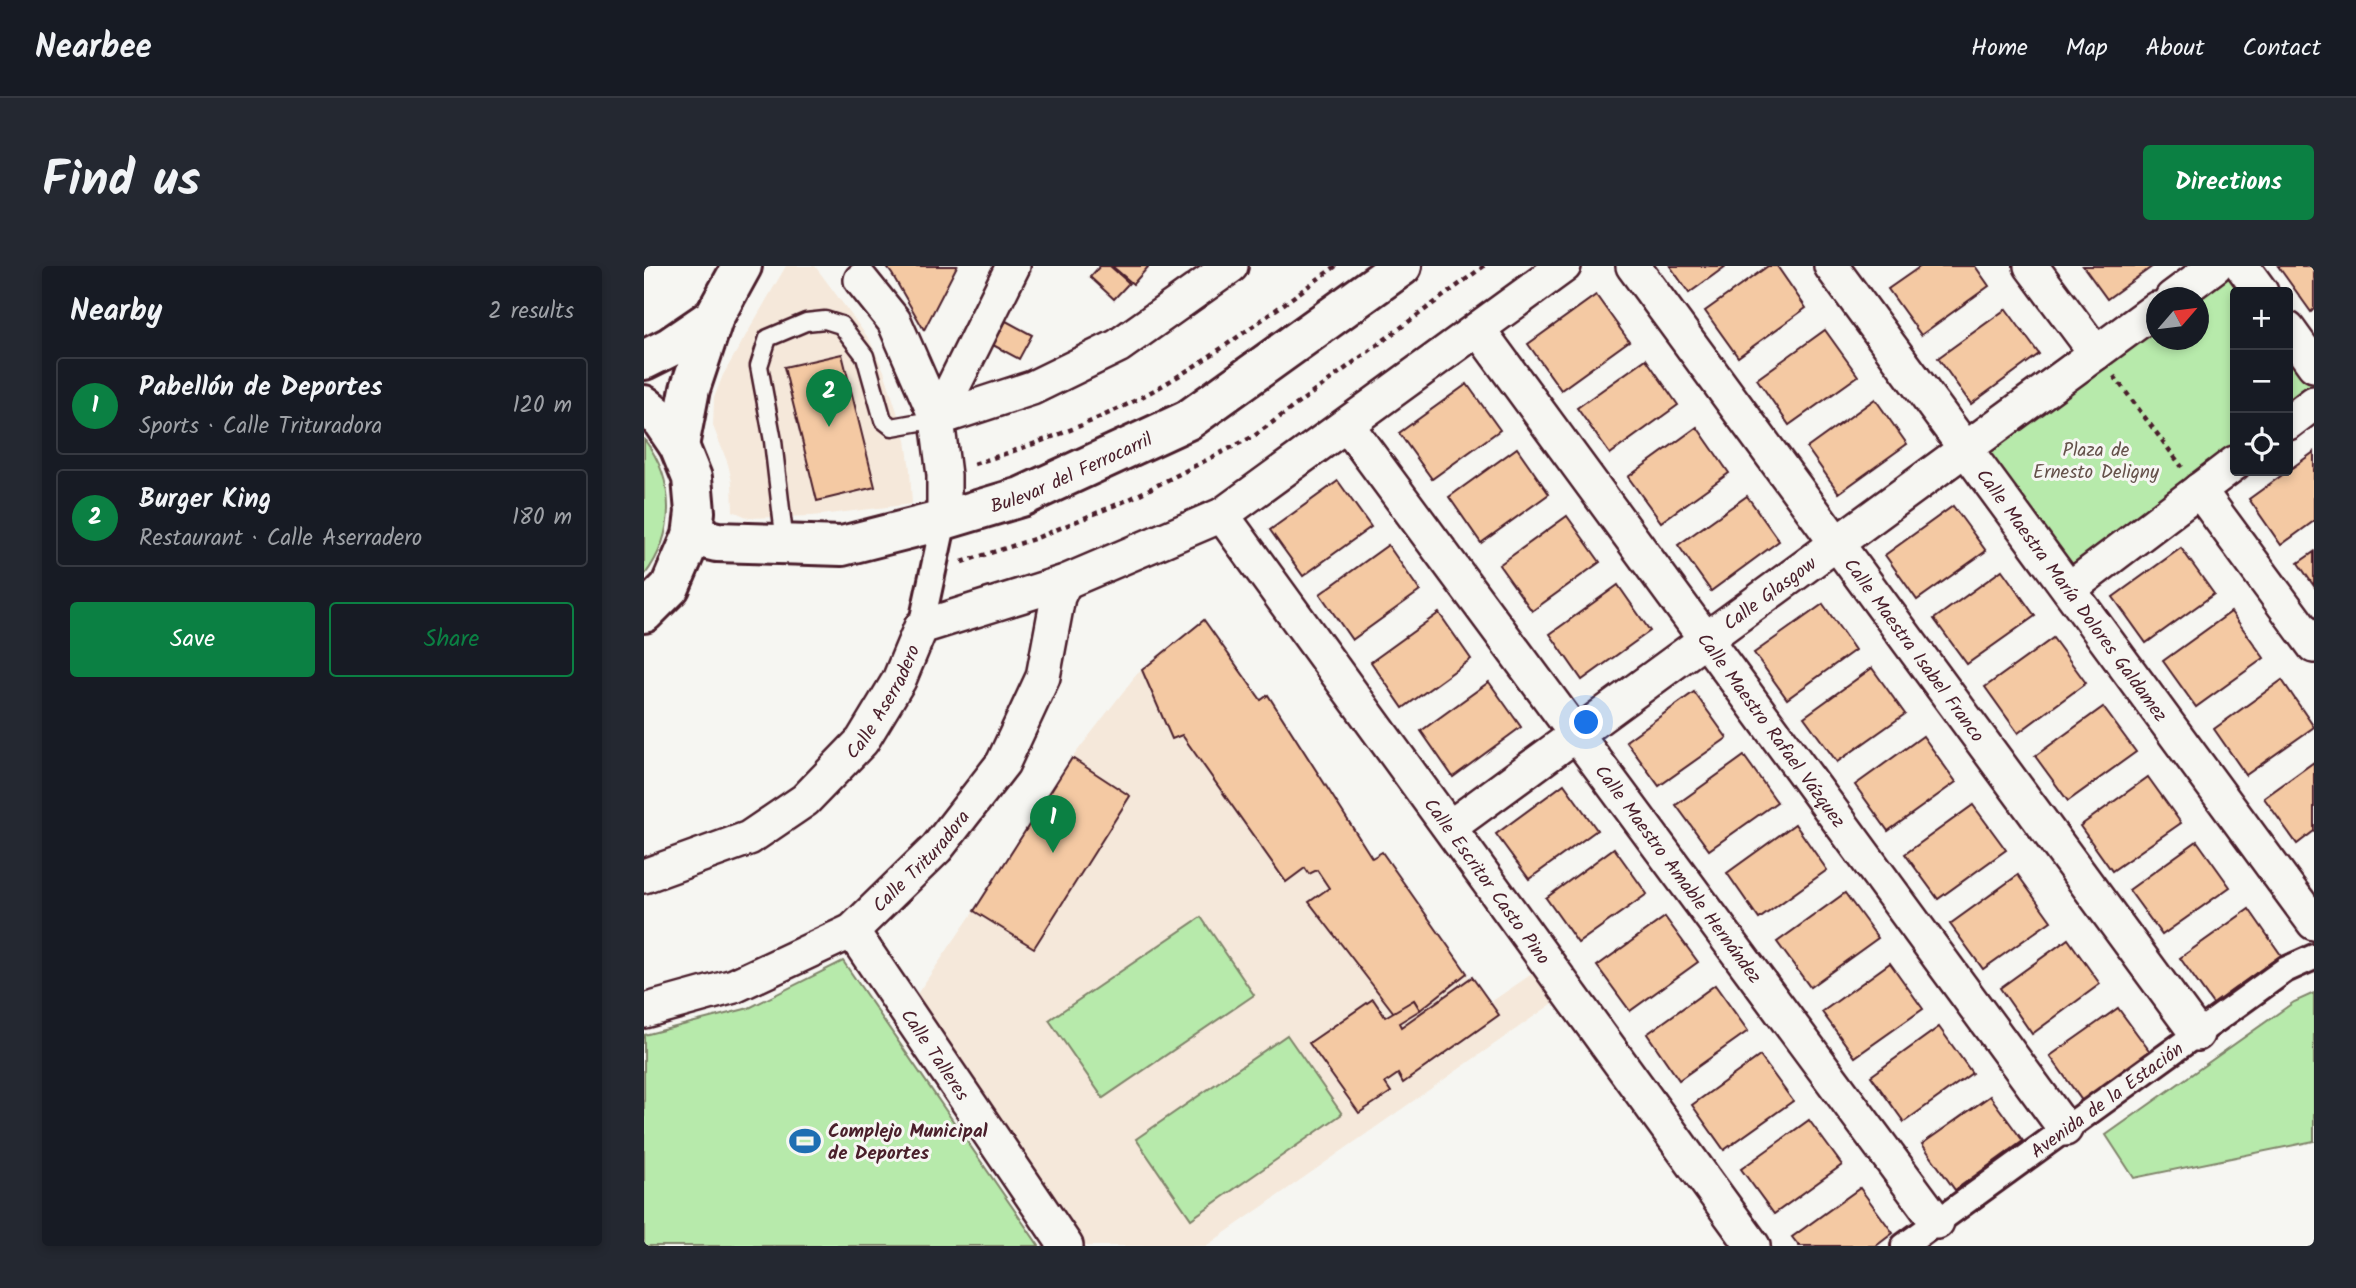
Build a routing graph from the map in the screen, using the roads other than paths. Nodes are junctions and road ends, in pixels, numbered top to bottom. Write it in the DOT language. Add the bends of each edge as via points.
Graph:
graph roads {
  1 [pos="742,266"];
  2 [pos="1013,266"];
  3 [pos="1230,266"];
  4 [pos="1402,266"];
  5 [pos="1564,266"];
  6 [pos="1633,266"];
  7 [pos="1831,266"];
  8 [pos="2031,266"];
  9 [pos="2215,266"];
  10 [pos="2242,266"];
  11 [pos="854,273"];
  12 [pos="2187,287"];
  13 [pos="2257,287"];
  14 [pos="714,317"];
  15 [pos="2146,317"];
  16 [pos="1478,329"];
  17 [pos="2293,336"];
  18 [pos="2096,353"];
  19 [pos="644,360"];
  20 [pos="2314,365"];
  21 [pos="2314,403"];
  22 [pos="644,405"];
  23 [pos="937,419"];
  24 [pos="2293,419"];
  25 [pos="1347,425"];
  26 [pos="680,446"];
  27 [pos="1966,449"];
  28 [pos="2230,467"];
  29 [pos="2199,490"];
  30 [pos="1222,516"];
  31 [pos="944,520"];
  32 [pos="692,536"];
  33 [pos="785,544"];
  34 [pos="1836,544"];
  35 [pos="1065,582"];
  36 [pos="2069,589"];
  37 [pos="644,613"];
  38 [pos="921,627"];
  39 [pos="1706,639"];
  40 [pos="2314,646"];
  41 [pos="1576,735"];
  42 [pos="1450,827"];
  43 [pos="644,876"];
  44 [pos="2314,923"];
  45 [pos="852,931"];
  46 [pos="2314,957"];
  47 [pos="644,1011"];
  48 [pos="2197,1034"];
  49 [pos="2065,1129"];
  50 [pos="1937,1222"];
  51 [pos="1066,1246"];
  52 [pos="1753,1246"];
  53 [pos="1904,1246"];
  1 -- 14 [label="street"];
  2 -- 23 [label="street"];
  3 -- 23 [label="street" via="1118,346 1032,388"];
  4 -- 31 [label="street, Bulevar del Ferrocarril" via="1188,420 1021,497"];
  5 -- 16 [label="street"];
  6 -- 34 [label="street, Calle Maestra Isabel Franco"];
  7 -- 27 [label="street, Calle Maestra María Dolores Galdamez"];
  8 -- 18 [label="street"];
  9 -- 12 [label="street"];
  10 -- 13 [label="street"];
  11 -- 23 [label="street, Calle Aserradero" via="894,321"];
  14 -- 19 [label="street"];
  14 -- 26 [label="street" via="690,389"];
  15 -- 18 [label="street, Calle Glasgow"];
  16 -- 25 [label="street"];
  16 -- 39 [label="street, Calle Maestro Rafael Vázquez"];
  17 -- 20 [label="street"];
  18 -- 27 [label="street, Calle Glasgow"];
  21 -- 24 [label="street"];
  22 -- 26 [label="street"];
  23 -- 31 [label="street, Calle Aserradero"];
  23 -- 33 [label="lane" via="892,427 883,420 865,356 841,325 806,321 768,338 758,366 773,441"];
  25 -- 30 [label="street"];
  25 -- 41 [label="street, Calle Maestro Amable Hernández"];
  26 -- 32 [label="street" via="691,478"];
  27 -- 34 [label="street, Calle Glasgow"];
  27 -- 36 [label="street, Calle Maestra María Dolores Galdamez"];
  28 -- 29 [label="street"];
  29 -- 36 [label="street"];
  29 -- 40 [label="street"];
  30 -- 35 [label="street"];
  30 -- 42 [label="street, Calle Escritor Casto Pino"];
  31 -- 33 [label="street, Bulevar del Ferrocarril" via="842,546"];
  31 -- 38 [label="street, Calle Aserradero"];
  32 -- 33 [label="street, Bulevar del Ferrocarril" via="717,542"];
  32 -- 37 [label="street" via="670,587"];
  34 -- 39 [label="street, Calle Glasgow"];
  34 -- 48 [label="street, Calle Maestra Isabel Franco"];
  35 -- 38 [label="street"];
  35 -- 45 [label="street, Calle Trituradora" via="1043,677 1003,763 937,848"];
  36 -- 44 [label="street, Calle Maestra María Dolores Galdamez"];
  38 -- 43 [label="street, Calle Aserradero" via="899,680 862,741 805,800 749,838"];
  39 -- 41 [label="street, Calle Glasgow"];
  39 -- 49 [label="street, Calle Maestro Rafael Vázquez"];
  41 -- 42 [label="street, Calle Glasgow"];
  41 -- 50 [label="street, Calle Maestro Amable Hernández"];
  42 -- 52 [label="street, Calle Escritor Casto Pino"];
  45 -- 47 [label="street, Calle Trituradora" via="734,986"];
  45 -- 51 [label="street, Calle Talleres"];
  46 -- 48 [label="street, Avenida de la Estación" via="2285,970"];
  48 -- 49 [label="street, Avenida de la Estación"];
  49 -- 50 [label="street, Avenida de la Estación"];
  50 -- 53 [label="street, Avenida de la Estación"];
}
